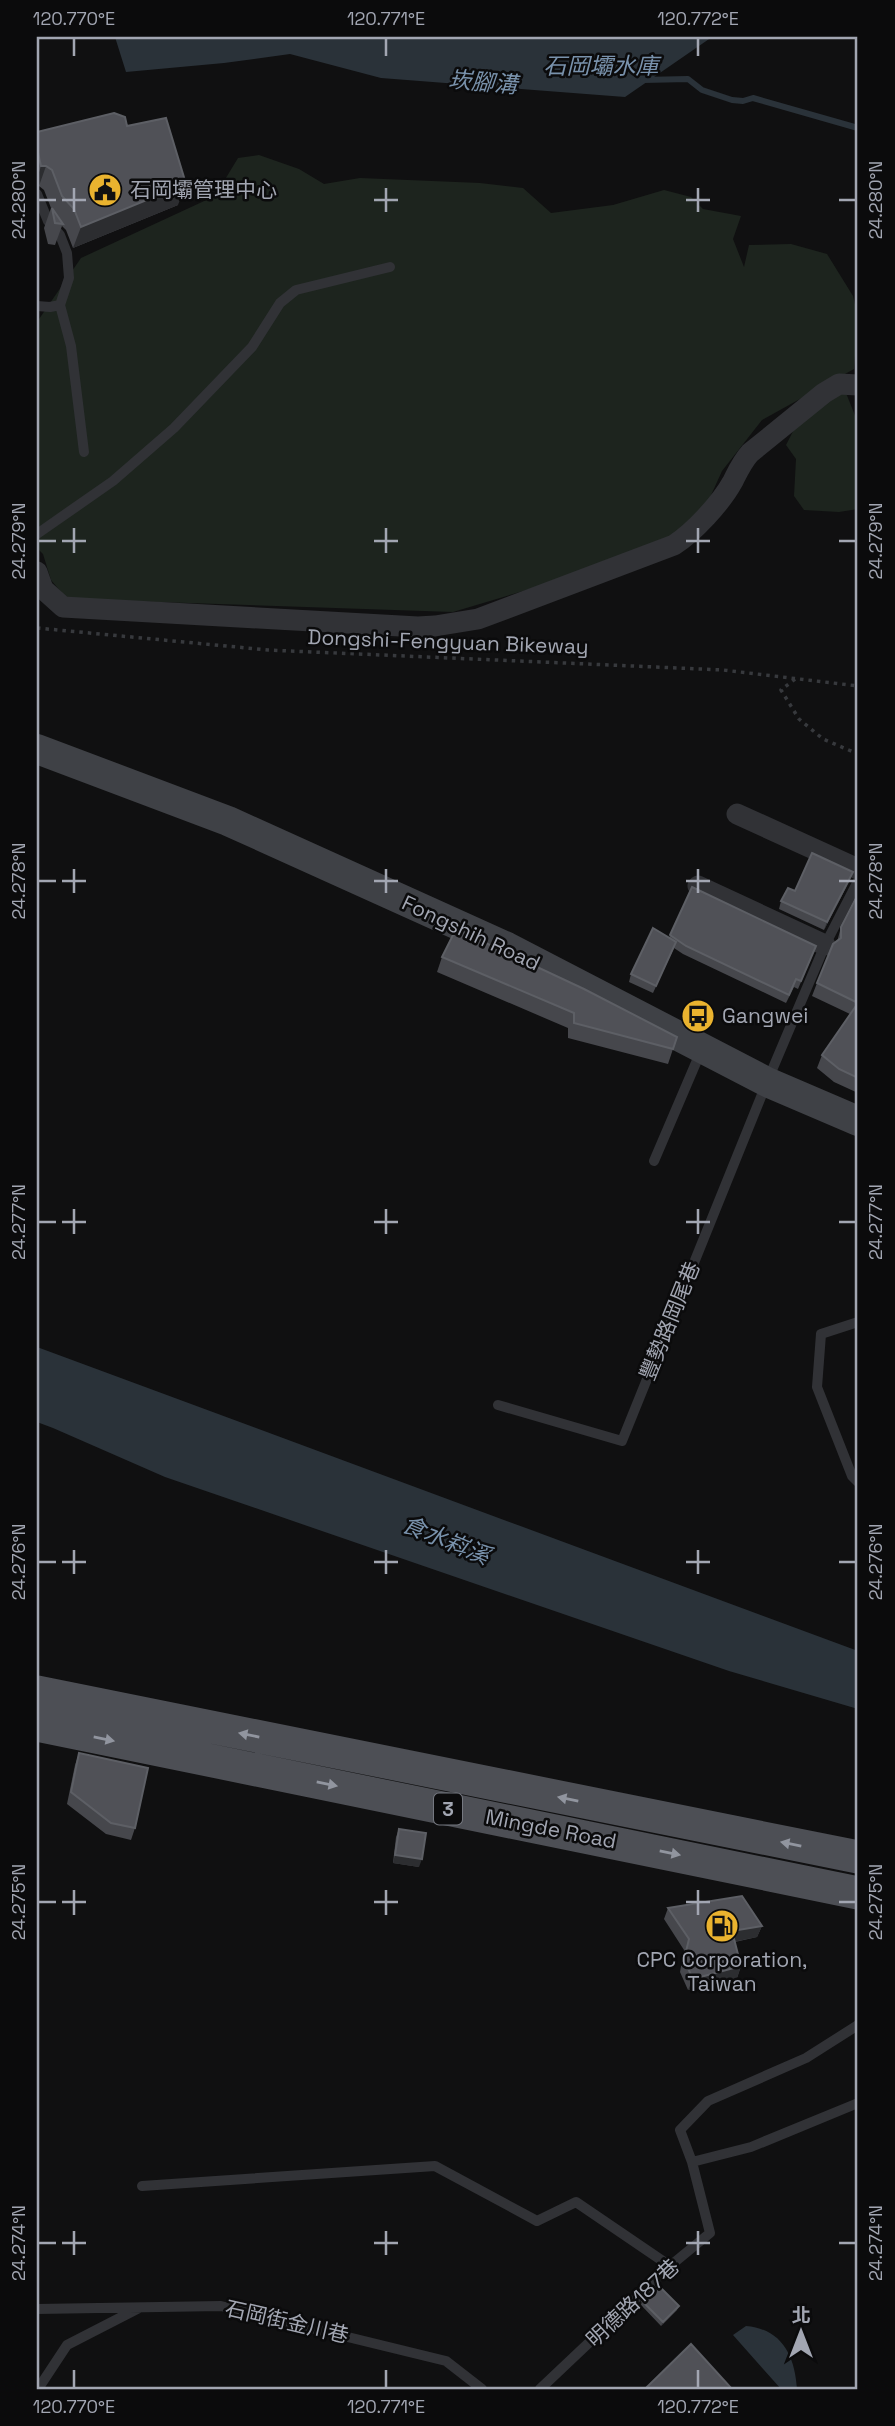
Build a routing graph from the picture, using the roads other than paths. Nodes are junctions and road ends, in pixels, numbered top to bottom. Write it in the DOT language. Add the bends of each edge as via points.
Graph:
graph roads {
  1 [pos="37,194"];
  2 [pos="390,267"];
  3 [pos="60,305"];
  4 [pos="37,306"];
  5 [pos="858,385"];
  6 [pos="84,452"];
  7 [pos="37,534"];
  8 [pos="37,572"];
  9 [pos="37,749"];
  10 [pos="737,814"];
  11 [pos="858,869"];
  12 [pos="858,881"];
  13 [pos="698,886"];
  14 [pos="825,945"];
  15 [pos="702,1047"];
  16 [pos="767,1082"];
  17 [pos="858,1121"];
  18 [pos="654,1161"];
  19 [pos="858,1322"];
  20 [pos="498,1405"];
  21 [pos="858,1482"];
  22 [pos="37,1692"];
  23 [pos="37,1725"];
  24 [pos="618,1809"];
  25 [pos="612,1842"];
  26 [pos="858,1857"];
  27 [pos="858,1892"];
  28 [pos="857,2026"];
  29 [pos="858,2039"];
  30 [pos="858,2103"];
  31 [pos="692,2162"];
  32 [pos="142,2186"];
  33 [pos="670,2266"];
  34 [pos="142,2307"];
  35 [pos="37,2309"];
  36 [pos="38,2389"];
  37 [pos="482,2389"];
  38 [pos="540,2389"];
  1 -- 3 [label="lane" via="67,253 69,278"];
  2 -- 7 [label="lane" via="296,290 288,296 252,346 174,428 113,481"];
  3 -- 4 [label="lane"];
  3 -- 6 [label="lane" via="71,346"];
  5 -- 8 [label="street" via="839,384 824,393 750,453 691,533 674,545 478,619 418,627 63,607 43,589"];
  9 -- 15 [label="street, Fongshih Road" via="228,821 507,947"];
  10 -- 11 [label="street"];
  12 -- 14 [label="lane"];
  13 -- 14 [label="street"];
  14 -- 16 [label="lane"];
  15 -- 16 [label="street, Fongshih Road"];
  15 -- 18 [label="lane"];
  16 -- 17 [label="street, Fongshih Road"];
  16 -- 20 [label="lane, 豐勢路岡尾巷" via="622,1441"];
  19 -- 21 [label="lane" via="821,1334 817,1387"];
  24 -- 22 [label="main road, Mingde Road / 3, one-way"];
  23 -- 25 [label="main road, Mingde Road / 3, one-way"];
  24 -- 25 [label="main road"];
  26 -- 24 [label="main road, Mingde Road / 3, one-way"];
  25 -- 27 [label="main road, Mingde Road / 3, one-way"];
  28 -- 29 [label="lane"];
  28 -- 31 [label="lane, 明德路187巷" via="806,2058 708,2101 680,2130"];
  30 -- 31 [label="lane" via="751,2147"];
  31 -- 33 [label="lane, 明德路187巷" via="710,2233"];
  32 -- 33 [label="lane" via="435,2166 537,2221 576,2202"];
  33 -- 38 [label="lane, 明德路187巷"];
  34 -- 35 [label="lane, 石岡街金川巷"];
  34 -- 36 [label="lane" via="66,2345"];
  34 -- 37 [label="lane, 石岡街金川巷" via="221,2305 446,2361"];
}
